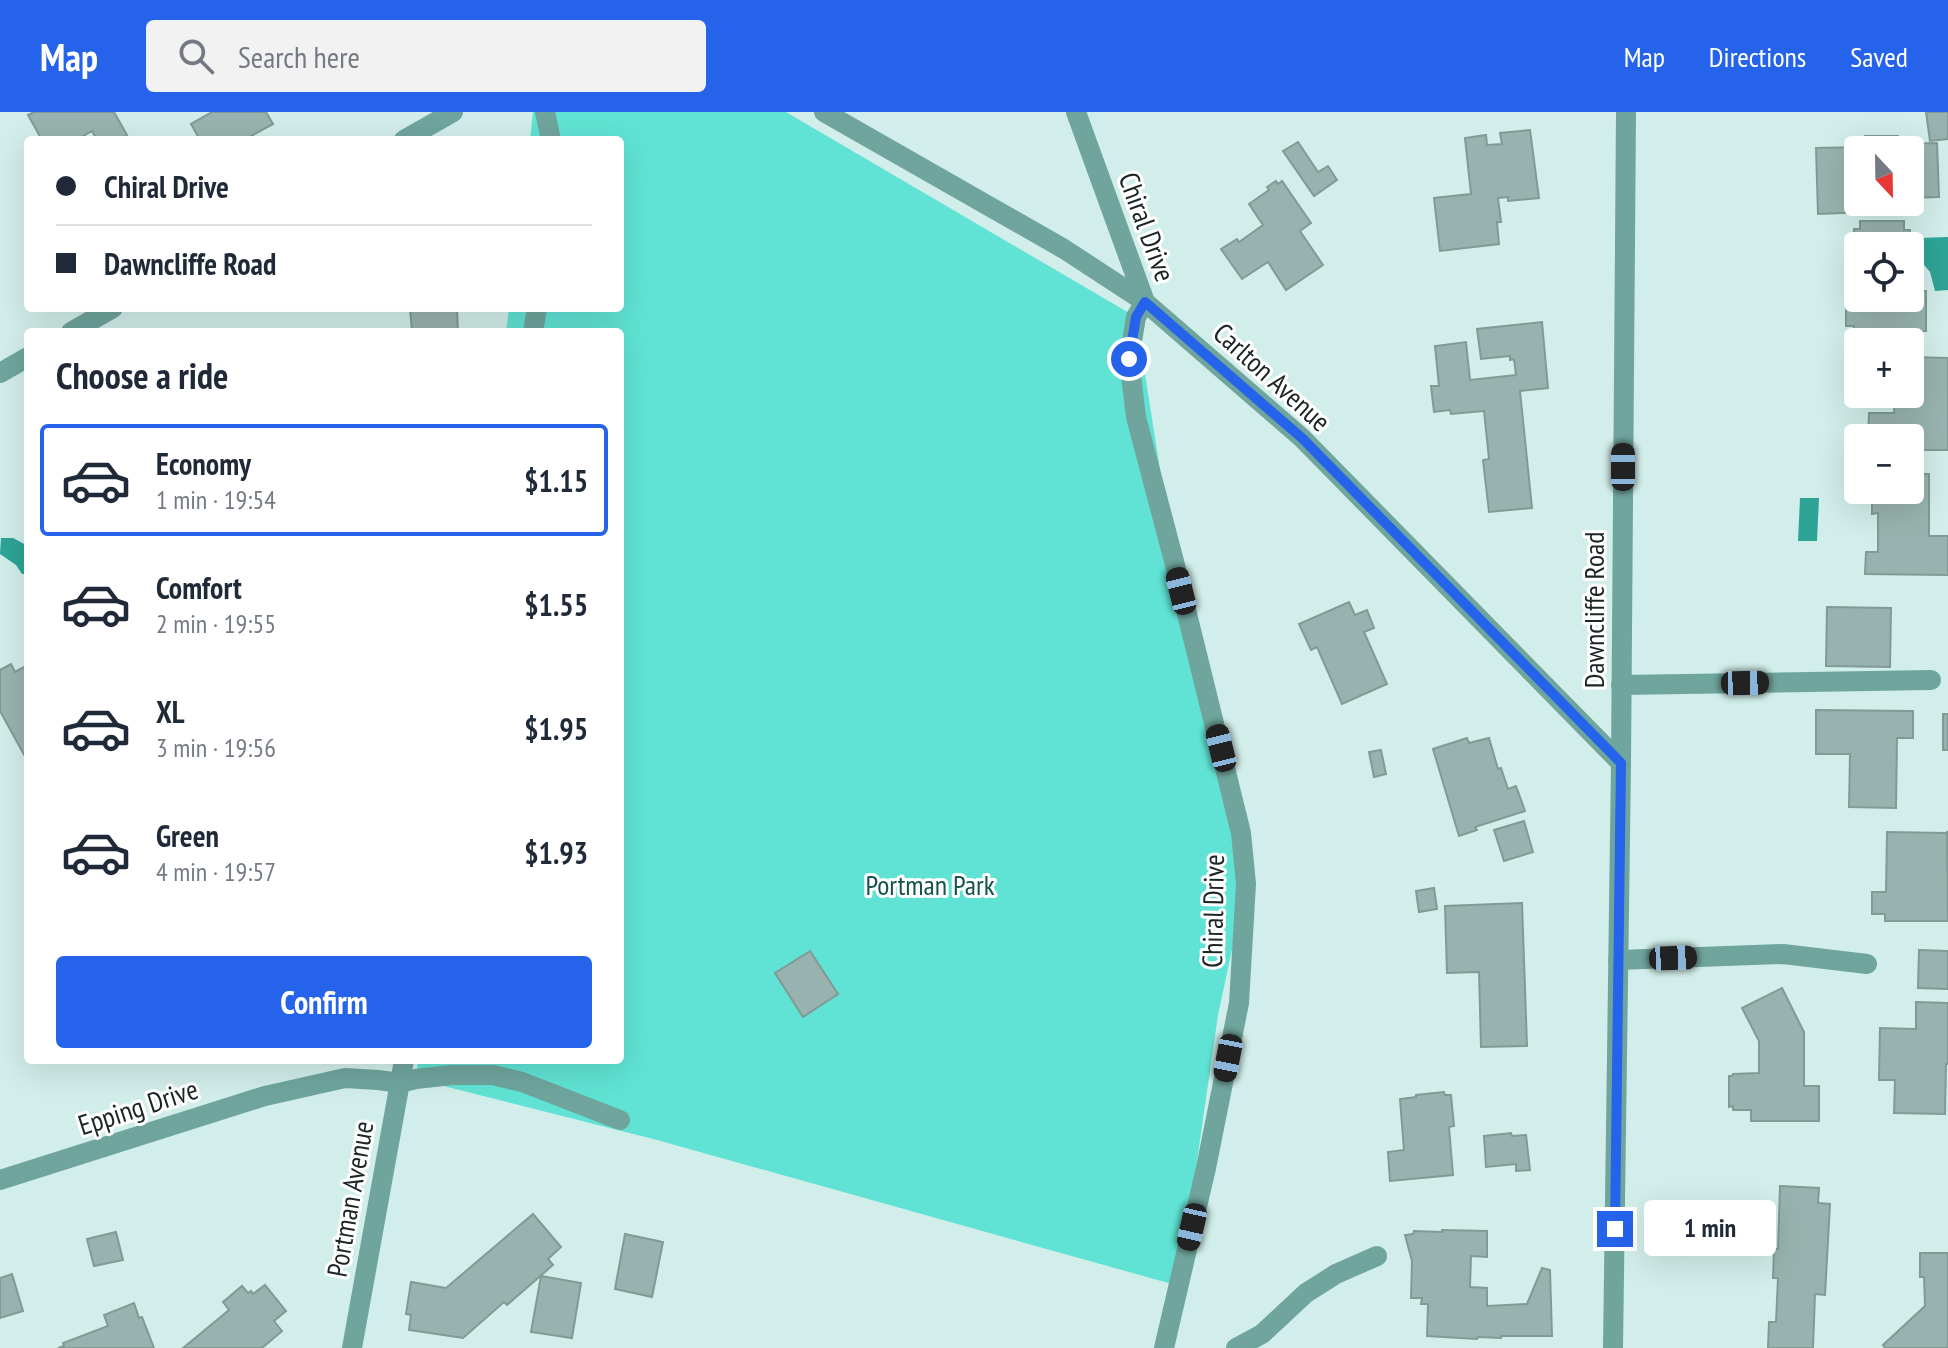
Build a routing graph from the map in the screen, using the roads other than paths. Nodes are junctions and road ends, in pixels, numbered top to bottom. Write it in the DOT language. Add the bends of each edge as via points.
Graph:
graph roads {
  1 [pos="453,112"];
  2 [pos="545,112"];
  3 [pos="824,112"];
  4 [pos="1076,112"];
  5 [pos="1626,112"];
  6 [pos="411,136"];
  7 [pos="550,136"];
  8 [pos="1145,302"];
  9 [pos="106,312"];
  10 [pos="78,328"];
  11 [pos="24,359"];
  12 [pos="0,373"];
  13 [pos="1931,680"];
  14 [pos="1621,685"];
  15 [pos="1621,763"];
  16 [pos="1618,960"];
  17 [pos="1867,964"];
  18 [pos="403,1064"];
  19 [pos="400,1083"];
  20 [pos="620,1120"];
  21 [pos="0,1180"];
  22 [pos="1377,1256"];
  23 [pos="352,1348"];
  24 [pos="1164,1348"];
  25 [pos="1236,1348"];
  26 [pos="1613,1348"];
  1 -- 6 [label="street"];
  2 -- 7 [label="street"];
  3 -- 8 [label="street, Carlton Avenue" via="1064,249"];
  4 -- 8 [label="street, Chiral Drive"];
  5 -- 14 [label="street, Dawncliffe Road"];
  8 -- 15 [label="street, Carlton Avenue" via="1302,438"];
  8 -- 24 [label="street, Chiral Drive" via="1136,317 1129,359 1136,417 1241,833 1246,884 1239,1003"];
  9 -- 10 [label="street"];
  11 -- 12 [label="street"];
  13 -- 14 [label="street"];
  14 -- 15 [label="street, Dawncliffe Road"];
  15 -- 16 [label="street, Dawncliffe Road"];
  16 -- 17 [label="street" via="1783,954"];
  16 -- 26 [label="street, Dawncliffe Road"];
  18 -- 19 [label="street, Portman Avenue"];
  19 -- 20 [label="street, Epping Drive" via="493,1075"];
  19 -- 21 [label="street, Epping Drive" via="345,1078 265,1096"];
  19 -- 23 [label="street, Portman Avenue"];
  22 -- 25 [label="street" via="1306,1293 1262,1334"];
}
